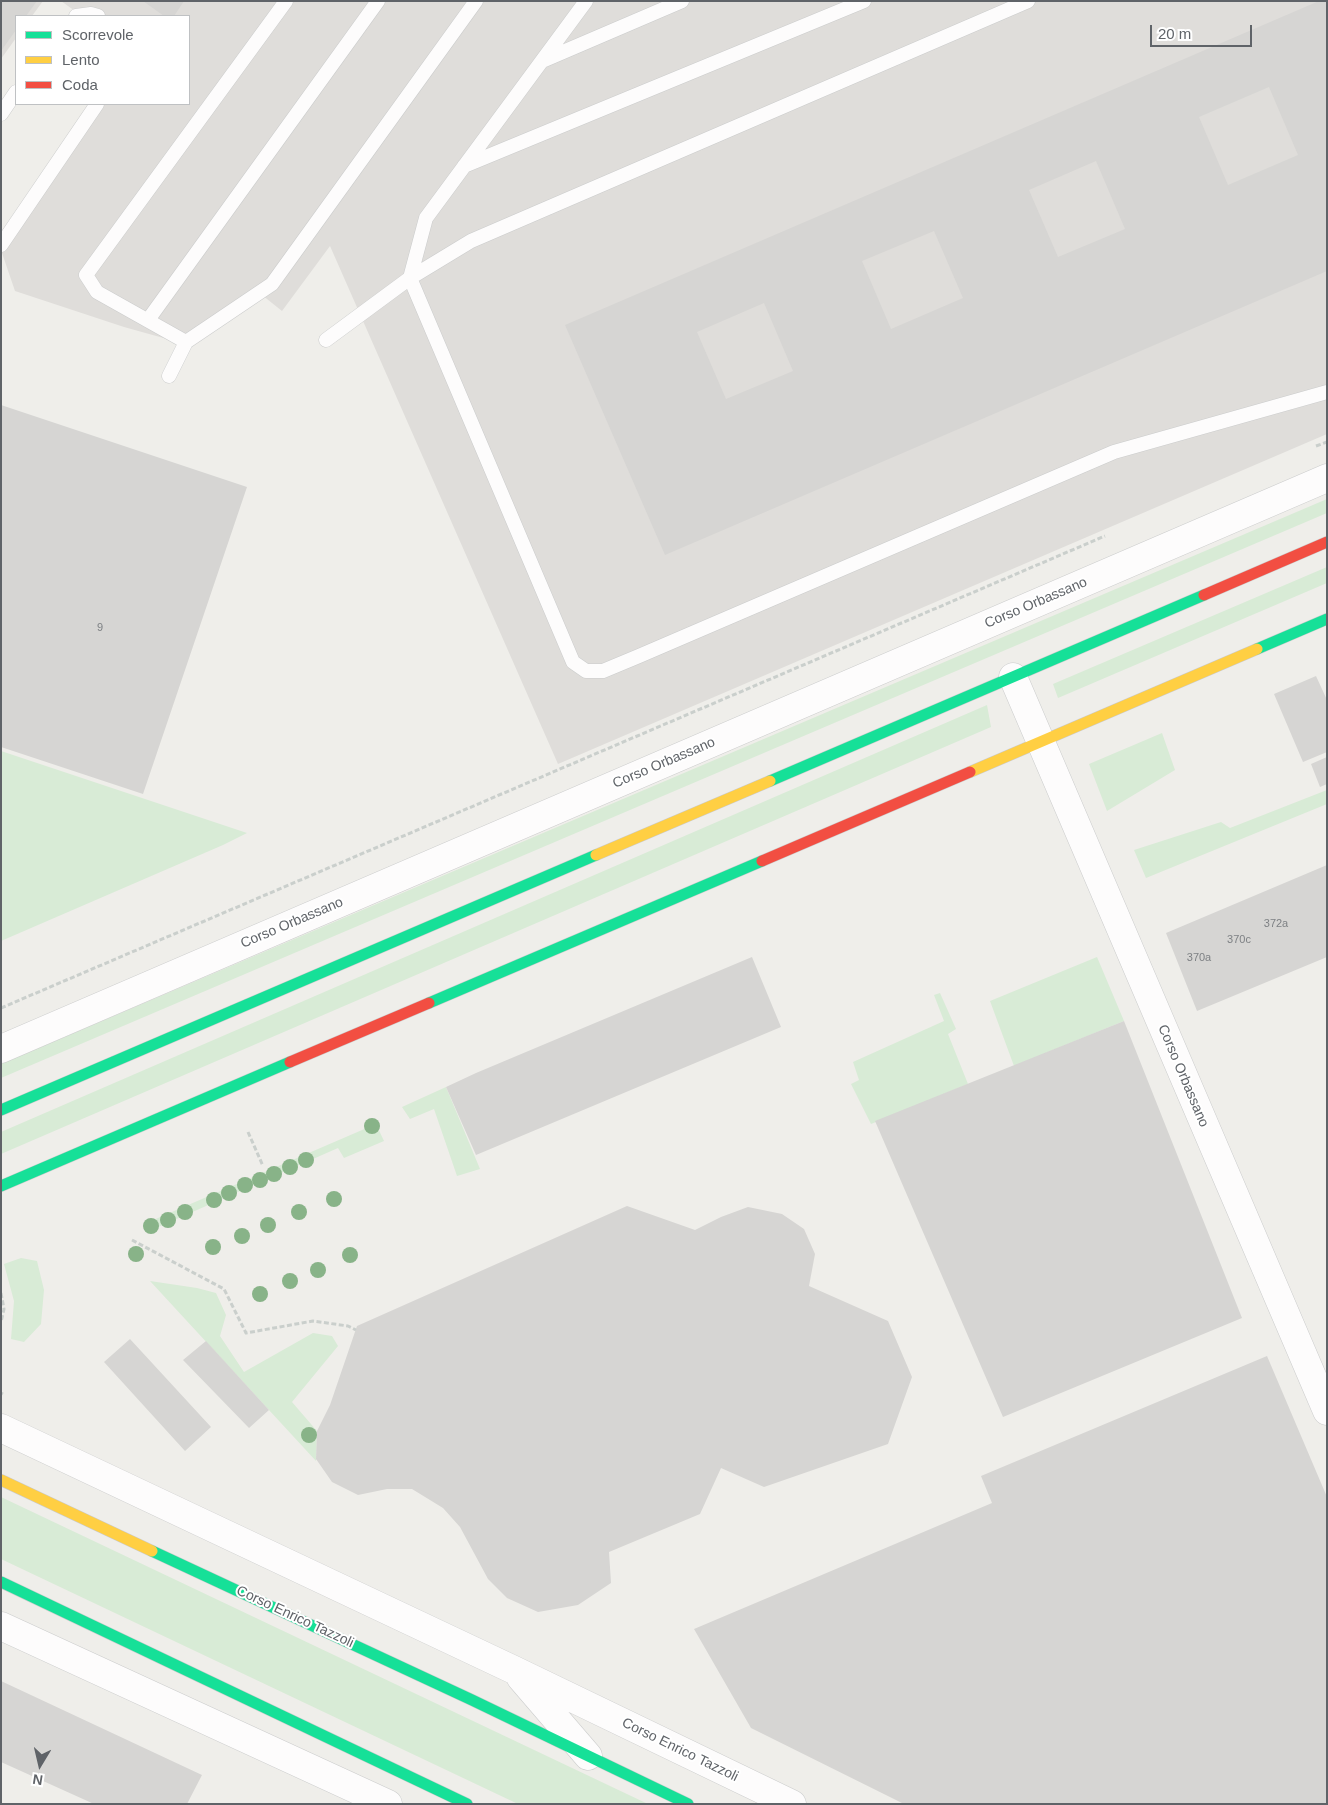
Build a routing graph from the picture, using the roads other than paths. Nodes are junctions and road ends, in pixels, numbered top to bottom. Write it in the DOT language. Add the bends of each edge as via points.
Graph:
graph roads {
  1 [pos="286,1"];
  2 [pos="378,1"];
  3 [pos="476,1"];
  4 [pos="586,1"];
  5 [pos="682,1"];
  6 [pos="864,1"];
  7 [pos="1028,1"];
  8 [pos="541,61"];
  9 [pos="15,93"];
  10 [pos="96,105"];
  11 [pos="1,114"];
  12 [pos="463,167"];
  13 [pos="1,245"];
  14 [pos="410,278"];
  15 [pos="148,320"];
  16 [pos="326,340"];
  17 [pos="186,342"];
  18 [pos="169,376"];
  19 [pos="1327,392"];
  20 [pos="1327,478"];
  21 [pos="1327,542"];
  22 [pos="1327,619"];
  23 [pos="1013,677"];
  24 [pos="1040,740"];
  25 [pos="1,1049"];
  26 [pos="1,1110"];
  27 [pos="1,1186"];
  28 [pos="1327,1412"];
  29 [pos="1,1428"];
  30 [pos="1,1480"];
  31 [pos="1,1582"];
  32 [pos="1,1626"];
  33 [pos="514,1670"];
  34 [pos="588,1756"];
  35 [pos="388,1804"];
  36 [pos="467,1804"];
  37 [pos="688,1804"];
  38 [pos="792,1804"];
  1 -- 15 [label="lane" via="86,275 97,292"];
  2 -- 15 [label="lane"];
  3 -- 17 [label="lane" via="272,284"];
  4 -- 8 [label="lane"];
  5 -- 8 [label="lane"];
  6 -- 12 [label="lane"];
  7 -- 14 [label="lane" via="471,241"];
  8 -- 12 [label="lane"];
  9 -- 11 [label="lane"];
  10 -- 13 [label="lane"];
  12 -- 14 [label="lane" via="426,218"];
  14 -- 16 [label="lane"];
  14 -- 19 [label="lane" via="573,662 586,671 603,670 639,656 1114,452"];
  15 -- 17 [label="lane"];
  17 -- 18 [label="lane"];
  20 -- 25 [label="street, Corso Orbassano"];
  21 -- 23 [label="main road"];
  22 -- 24 [label="main road"];
  23 -- 24 [label="street, Corso Orbassano"];
  23 -- 26 [label="main road"];
  24 -- 27 [label="main road"];
  24 -- 28 [label="street, Corso Orbassano"];
  29 -- 33 [label="street, Corso Enrico Tazzoli"];
  30 -- 34 [label="main road, Corso Enrico Tazzoli"];
  31 -- 36 [label="main road"];
  32 -- 35 [label="street"];
  33 -- 34 [label="street, Corso Enrico Tazzoli"];
  33 -- 38 [label="street, Corso Enrico Tazzoli"];
  34 -- 37 [label="main road, Corso Enrico Tazzoli"];
}
